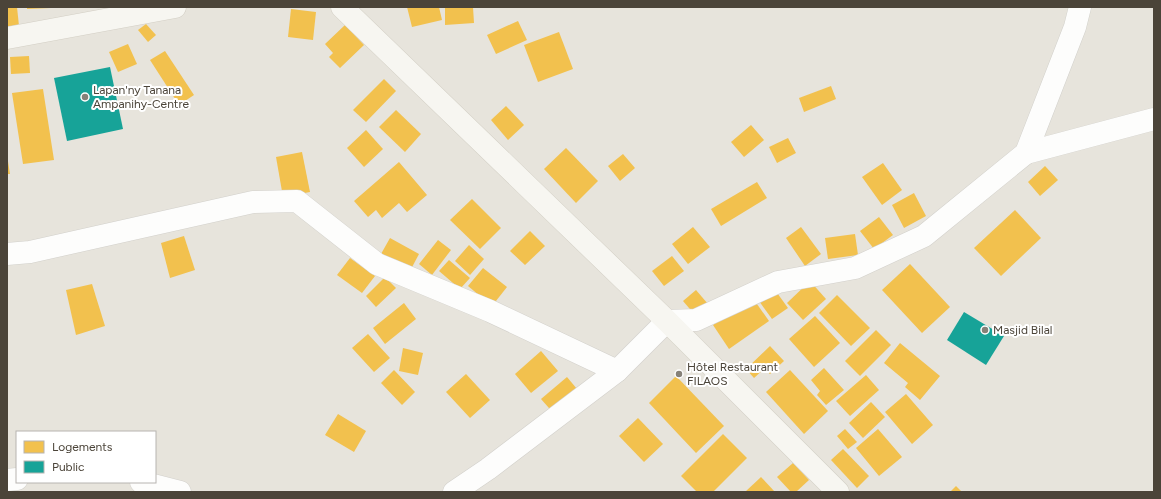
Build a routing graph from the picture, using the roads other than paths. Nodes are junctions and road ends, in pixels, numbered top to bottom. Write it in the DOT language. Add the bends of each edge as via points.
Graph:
graph roads {
  1 [pos="175,7"];
  2 [pos="342,7"];
  3 [pos="1080,7"];
  4 [pos="7,38"];
  5 [pos="1154,119"];
  6 [pos="1026,153"];
  7 [pos="7,254"];
  8 [pos="667,321"];
  9 [pos="617,371"];
  10 [pos="145,483"];
  11 [pos="180,492"];
  12 [pos="454,492"];
  13 [pos="838,492"];
  1 -- 4 [label="main road"];
  2 -- 8 [label="main road"];
  3 -- 6 [label="street" via="1075,27"];
  5 -- 6 [label="street"];
  6 -- 8 [label="street" via="924,236 855,268 778,282 696,320"];
  7 -- 9 [label="street" via="30,252 253,202 297,201 377,264 490,311"];
  8 -- 9 [label="street"];
  8 -- 13 [label="main road"];
  9 -- 12 [label="street"];
  10 -- 11 [label="street"];
}
